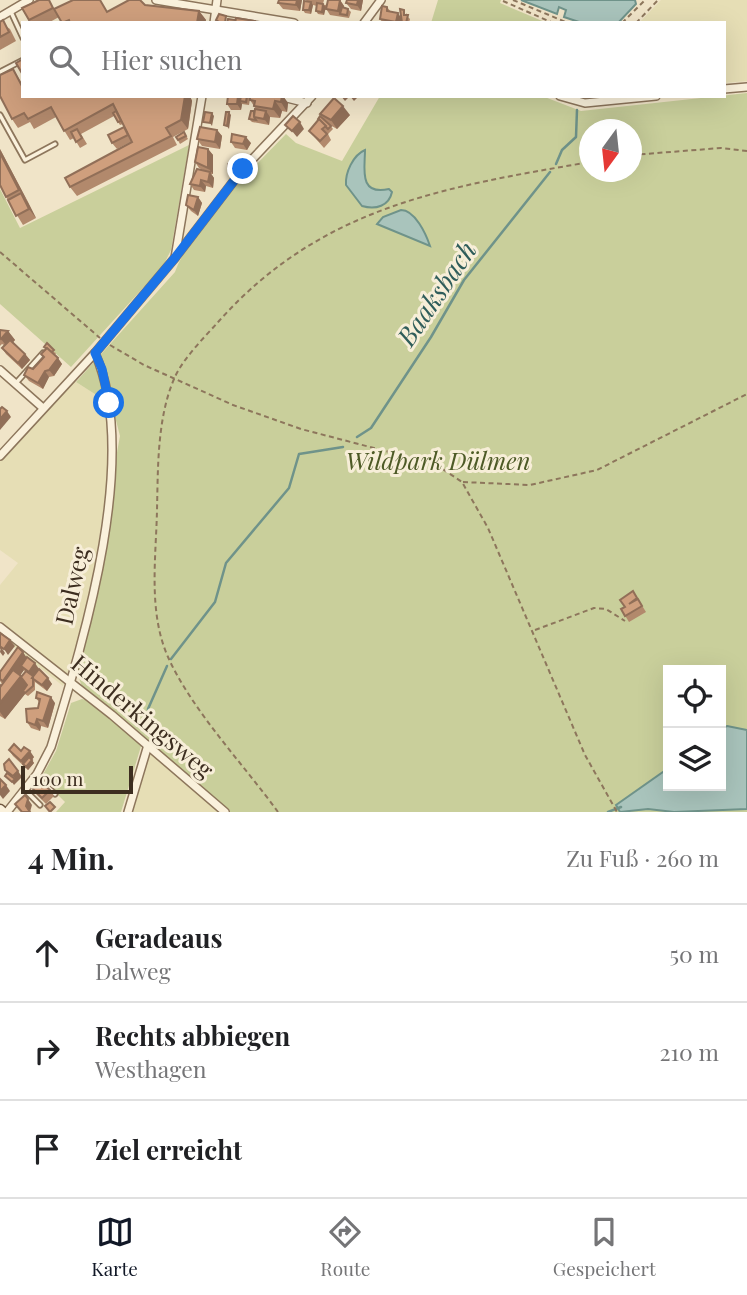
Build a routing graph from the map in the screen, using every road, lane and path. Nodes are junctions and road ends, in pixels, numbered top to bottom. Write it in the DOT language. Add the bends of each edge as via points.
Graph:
graph roads {
  1 [pos="5,0"];
  2 [pos="29,0"];
  3 [pos="156,0"];
  4 [pos="217,0"];
  5 [pos="382,0"];
  6 [pos="513,0"];
  7 [pos="638,0"];
  8 [pos="645,0"];
  9 [pos="658,0"];
  10 [pos="503,1"];
  11 [pos="641,4"];
  12 [pos="10,10"];
  13 [pos="216,10"];
  14 [pos="0,17"];
  15 [pos="214,21"];
  16 [pos="282,21"];
  17 [pos="366,21"];
  18 [pos="548,21"];
  19 [pos="563,21"];
  20 [pos="624,21"];
  21 [pos="638,21"];
  22 [pos="21,34"];
  23 [pos="21,61"];
  24 [pos="0,72"];
  25 [pos="747,87"];
  26 [pos="726,89"];
  27 [pos="202,98"];
  28 [pos="564,98"];
  29 [pos="639,98"];
  30 [pos="310,100"];
  31 [pos="0,115"];
  32 [pos="55,144"];
  33 [pos="747,151"];
  34 [pos="642,154"];
  35 [pos="579,164"];
  36 [pos="0,252"];
  37 [pos="174,259"];
  38 [pos="103,342"];
  39 [pos="44,352"];
  40 [pos="95,353"];
  41 [pos="0,370"];
  42 [pos="174,378"];
  43 [pos="16,383"];
  44 [pos="747,394"];
  45 [pos="43,408"];
  46 [pos="0,456"];
  47 [pos="462,482"];
  48 [pos="625,621"];
  49 [pos="0,627"];
  50 [pos="533,631"];
  51 [pos="71,682"];
  52 [pos="148,746"];
  53 [pos="36,776"];
  54 [pos="25,790"];
  55 [pos="55,794"];
  56 [pos="40,805"];
  57 [pos="3,811"];
  58 [pos="128,812"];
  59 [pos="225,812"];
  60 [pos="278,812"];
  61 [pos="617,812"];
  1 -- 12 [label="street"];
  2 -- 12 [label="street"];
  3 -- 13 [label="street"];
  4 -- 13 [label="street"];
  5 -- 17 [label="street"];
  6 -- 19 [label="path"];
  7 -- 11 [label="path"];
  8 -- 11 [label="path"];
  9 -- 21 [label="path"];
  10 -- 18 [label="path"];
  11 -- 20 [label="path"];
  12 -- 14 [label="street"];
  12 -- 22 [label="lane"];
  13 -- 15 [label="street"];
  13 -- 16 [label="street"];
  23 -- 24 [label="lane"];
  25 -- 26 [label="street"];
  27 -- 37 [label="street"];
  28 -- 29 [label="street" via="597,103"];
  30 -- 37 [label="street" via="243,169"];
  31 -- 32 [label="lane" via="24,160"];
  33 -- 34 [label="path" via="721,148"];
  35 -- 42 [label="path" via="435,193 338,229 278,263 253,284"];
  36 -- 38 [label="path"];
  37 -- 38 [label="street"];
  38 -- 40 [label="street"];
  38 -- 42 [label="path"];
  39 -- 43 [label="lane"];
  40 -- 45 [label="street"];
  40 -- 51 [label="street, Dalweg" via="114,439 102,554"];
  41 -- 43 [label="street"];
  42 -- 47 [label="path" via="301,429 435,464"];
  42 -- 60 [label="path" via="161,432 157,494 155,596 161,637 186,689"];
  43 -- 45 [label="street"];
  44 -- 47 [label="path" via="597,470 530,485"];
  45 -- 46 [label="street"];
  47 -- 50 [label="path" via="488,528"];
  48 -- 50 [label="path" via="606,609 594,608"];
  49 -- 51 [label="street, Hinderkingsweg"];
  50 -- 61 [label="path" via="580,743"];
  51 -- 52 [label="street, Hinderkingsweg"];
  51 -- 53 [label="street, Dalweg" via="51,747"];
  52 -- 58 [label="street"];
  52 -- 59 [label="street, Hinderkingsweg"];
  53 -- 54 [label="street, Dalweg"];
  53 -- 55 [label="lane"];
  54 -- 56 [label="lane"];
  54 -- 57 [label="street, Dalweg"];
}
